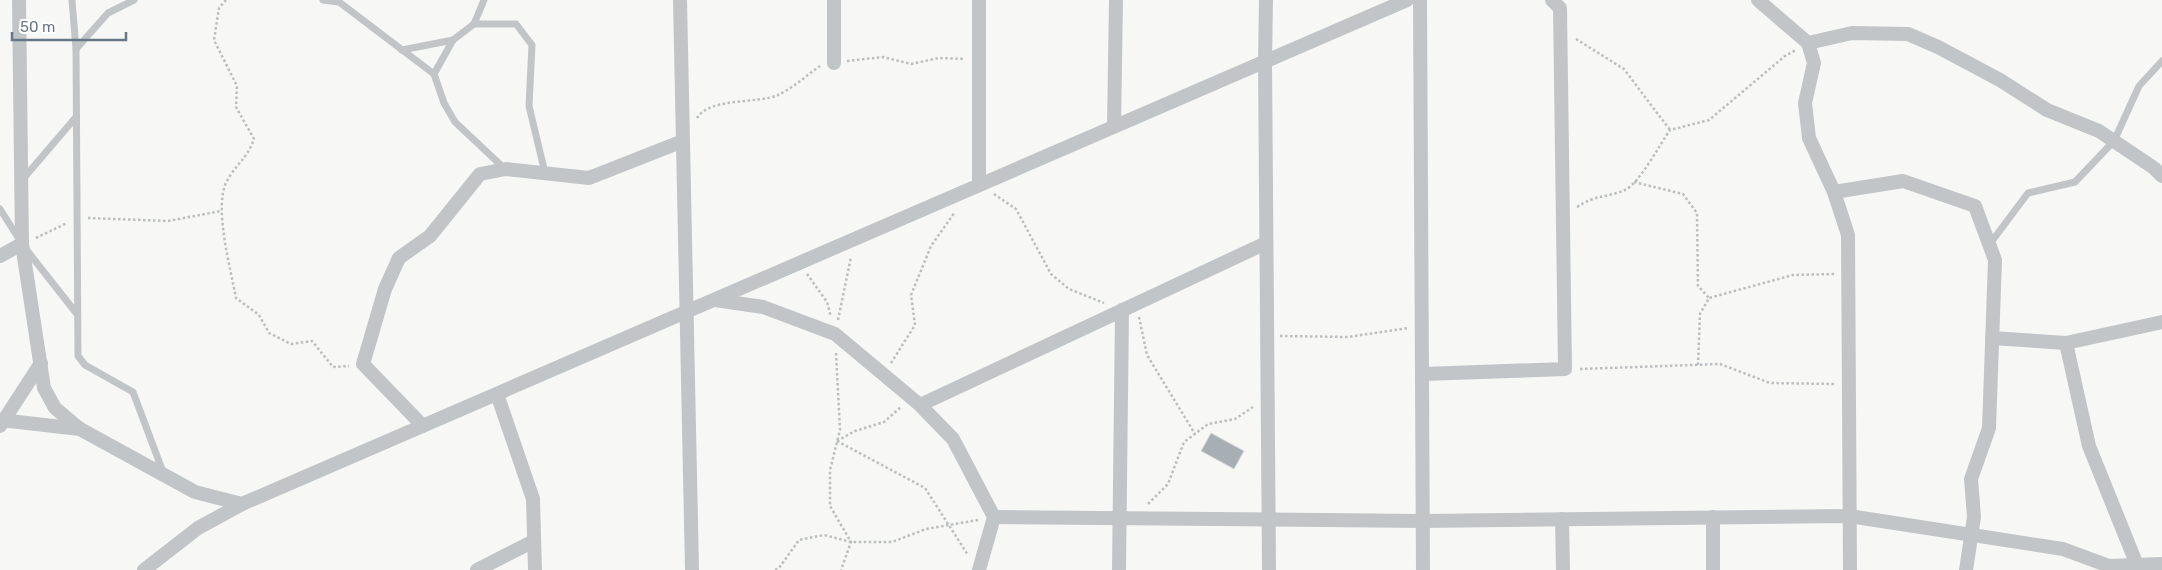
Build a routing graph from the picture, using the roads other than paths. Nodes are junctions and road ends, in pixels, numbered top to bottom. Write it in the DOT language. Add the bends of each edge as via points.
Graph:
graph roads {
  1 [pos="19,0"];
  2 [pos="72,0"];
  3 [pos="134,0"];
  4 [pos="323,0"];
  5 [pos="484,0"];
  6 [pos="680,0"];
  7 [pos="834,0"];
  8 [pos="979,0"];
  9 [pos="1116,0"];
  10 [pos="1266,0"];
  11 [pos="1407,0"];
  12 [pos="1420,0"];
  13 [pos="1552,0"];
  14 [pos="1758,0"];
  15 [pos="474,24"];
  16 [pos="454,40"];
  17 [pos="1808,44"];
  18 [pos="76,49"];
  19 [pos="402,50"];
  20 [pos="2162,61"];
  21 [pos="1265,62"];
  22 [pos="834,63"];
  23 [pos="434,74"];
  24 [pos="76,117"];
  25 [pos="1114,126"];
  26 [pos="683,141"];
  27 [pos="2114,141"];
  28 [pos="506,169"];
  29 [pos="546,174"];
  30 [pos="2162,176"];
  31 [pos="21,181"];
  32 [pos="980,184"];
  33 [pos="1834,192"];
  34 [pos="0,209"];
  35 [pos="1266,243"];
  36 [pos="22,244"];
  37 [pos="1989,245"];
  38 [pos="0,256"];
  39 [pos="714,300"];
  40 [pos="1122,310"];
  41 [pos="686,312"];
  42 [pos="77,315"];
  43 [pos="2162,322"];
  44 [pos="1992,338"];
  45 [pos="2066,343"];
  46 [pos="41,363"];
  47 [pos="1423,374"];
  48 [pos="497,394"];
  49 [pos="916,402"];
  50 [pos="2,422"];
  51 [pos="423,426"];
  52 [pos="80,429"];
  53 [pos="164,474"];
  54 [pos="242,504"];
  55 [pos="1849,516"];
  56 [pos="994,517"];
  57 [pos="1714,517"];
  58 [pos="1119,518"];
  59 [pos="1268,518"];
  60 [pos="1562,519"];
  61 [pos="1423,521"];
  62 [pos="1971,536"];
  63 [pos="534,541"];
  64 [pos="2162,564"];
  65 [pos="975,565"];
  66 [pos="2137,565"];
  67 [pos="144,570"];
  68 [pos="478,570"];
  69 [pos="535,570"];
  70 [pos="692,570"];
  71 [pos="1119,570"];
  72 [pos="1269,570"];
  73 [pos="1422,570"];
  74 [pos="1563,570"];
  75 [pos="1713,570"];
  76 [pos="1850,570"];
  77 [pos="1966,570"];
  1 -- 31 [label="street"];
  2 -- 18 [label="lane"];
  3 -- 18 [label="lane" via="108,13"];
  4 -- 19 [label="lane" via="339,2"];
  5 -- 15 [label="lane"];
  6 -- 26 [label="street"];
  7 -- 22 [label="street"];
  8 -- 32 [label="street"];
  9 -- 25 [label="street"];
  10 -- 21 [label="street"];
  11 -- 21 [label="street"];
  12 -- 47 [label="street"];
  13 -- 47 [label="street" via="1560,8 1565,369"];
  14 -- 17 [label="street"];
  15 -- 16 [label="lane"];
  15 -- 29 [label="lane" via="516,24 532,45 529,106"];
  16 -- 19 [label="lane"];
  16 -- 23 [label="lane"];
  17 -- 27 [label="street" via="1852,33 1908,34 2000,80 2047,110 2099,131"];
  17 -- 33 [label="street" via="1814,62 1805,103 1809,138"];
  18 -- 24 [label="lane"];
  19 -- 23 [label="lane"];
  20 -- 27 [label="lane" via="2139,86"];
  21 -- 25 [label="street"];
  21 -- 35 [label="street"];
  23 -- 28 [label="lane" via="455,122"];
  24 -- 31 [label="lane"];
  24 -- 42 [label="lane"];
  25 -- 32 [label="street"];
  26 -- 29 [label="street" via="589,178"];
  26 -- 41 [label="street"];
  27 -- 30 [label="street"];
  27 -- 37 [label="lane" via="2075,182 2028,194"];
  28 -- 29 [label="street"];
  28 -- 51 [label="street" via="480,174 430,236 399,258 385,290 363,364"];
  31 -- 36 [label="street"];
  32 -- 39 [label="street"];
  33 -- 37 [label="street" via="1903,181 1975,206"];
  33 -- 55 [label="street" via="1848,235"];
  34 -- 36 [label="lane"];
  35 -- 40 [label="street"];
  35 -- 59 [label="street"];
  36 -- 38 [label="street"];
  36 -- 42 [label="lane"];
  36 -- 46 [label="street"];
  37 -- 44 [label="street" via="1994,260"];
  39 -- 41 [label="street"];
  39 -- 49 [label="street" via="763,308 836,334"];
  40 -- 49 [label="street"];
  40 -- 58 [label="street"];
  41 -- 48 [label="street"];
  41 -- 70 [label="street"];
  42 -- 53 [label="lane" via="78,356 85,365 133,392"];
  43 -- 45 [label="street"];
  44 -- 45 [label="street"];
  44 -- 62 [label="street" via="1989,428 1972,479 1974,517"];
  45 -- 66 [label="street" via="2089,446"];
  46 -- 50 [label="street"];
  46 -- 52 [label="street" via="44,388 56,408"];
  47 -- 61 [label="street"];
  48 -- 51 [label="street"];
  48 -- 63 [label="street" via="533,499"];
  49 -- 56 [label="street" via="952,439"];
  50 -- 52 [label="street"];
  51 -- 54 [label="street"];
  52 -- 53 [label="street"];
  53 -- 54 [label="street" via="195,492"];
  54 -- 67 [label="street" via="198,528"];
  55 -- 57 [label="street"];
  55 -- 62 [label="street"];
  55 -- 76 [label="street"];
  56 -- 58 [label="street"];
  56 -- 65 [label="street"];
  57 -- 60 [label="street"];
  57 -- 75 [label="street"];
  58 -- 59 [label="street"];
  58 -- 71 [label="street"];
  59 -- 61 [label="street"];
  59 -- 72 [label="street"];
  60 -- 61 [label="street"];
  60 -- 74 [label="street"];
  61 -- 73 [label="street"];
  62 -- 66 [label="street" via="2063,550 2109,566"];
  62 -- 77 [label="street"];
  63 -- 68 [label="street"];
  63 -- 69 [label="street"];
  64 -- 66 [label="street"];
}
